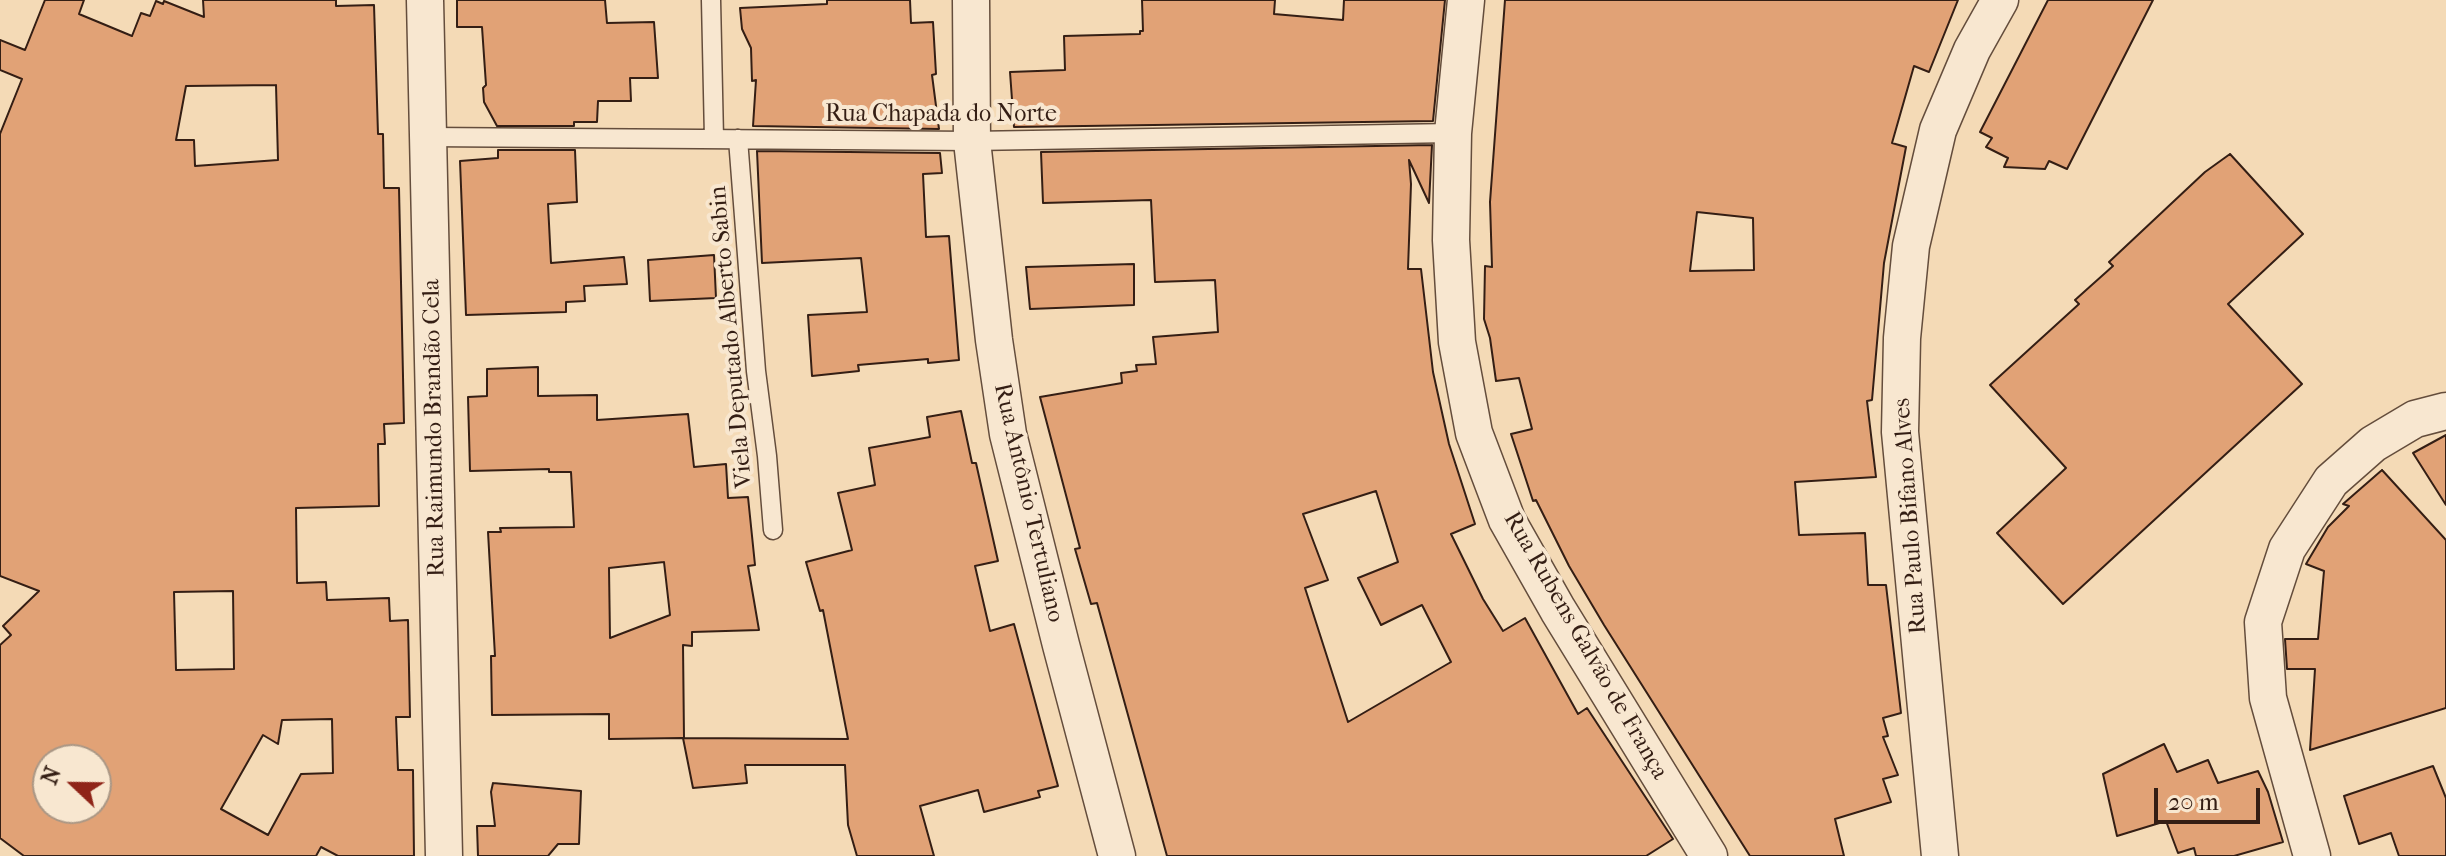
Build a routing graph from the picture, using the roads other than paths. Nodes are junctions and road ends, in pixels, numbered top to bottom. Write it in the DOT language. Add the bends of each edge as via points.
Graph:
graph roads {
  1 [pos="425,0"];
  2 [pos="711,0"];
  3 [pos="971,0"];
  4 [pos="1466,0"];
  5 [pos="2000,0"];
  6 [pos="1453,133"];
  7 [pos="428,137"];
  8 [pos="714,138"];
  9 [pos="738,139"];
  10 [pos="972,141"];
  11 [pos="2446,411"];
  12 [pos="773,530"];
  13 [pos="444,856"];
  14 [pos="1117,856"];
  15 [pos="1709,856"];
  16 [pos="1940,856"];
  17 [pos="2312,856"];
  1 -- 7 [label="street, Rua Raimundo Brandão Cela"];
  2 -- 8 [label="lane"];
  3 -- 10 [label="street, Rua Antônio Tertuliano"];
  4 -- 6 [label="street, Rua Rubens Galvão de França"];
  5 -- 16 [label="street, Rua Paulo Bifano Alves" via="1938,130 1911,246 1902,338 1900,432"];
  6 -- 10 [label="lane, Rua Chapada do Norte"];
  6 -- 15 [label="street, Rua Rubens Galvão de França" via="1451,240 1457,342 1474,433 1507,520"];
  7 -- 8 [label="lane, Rua Chapada do Norte"];
  7 -- 13 [label="street, Rua Raimundo Brandão Cela"];
  8 -- 9 [label="lane, Rua Chapada do Norte"];
  9 -- 10 [label="lane, Rua Chapada do Norte"];
  9 -- 12 [label="lane, Viela Deputado Alberto Sabin"];
  10 -- 14 [label="street, Rua Antônio Tertuliano" via="1008,434"];
  11 -- 17 [label="street" via="2415,419 2373,444 2331,481 2287,549 2263,622 2268,698"];
}
